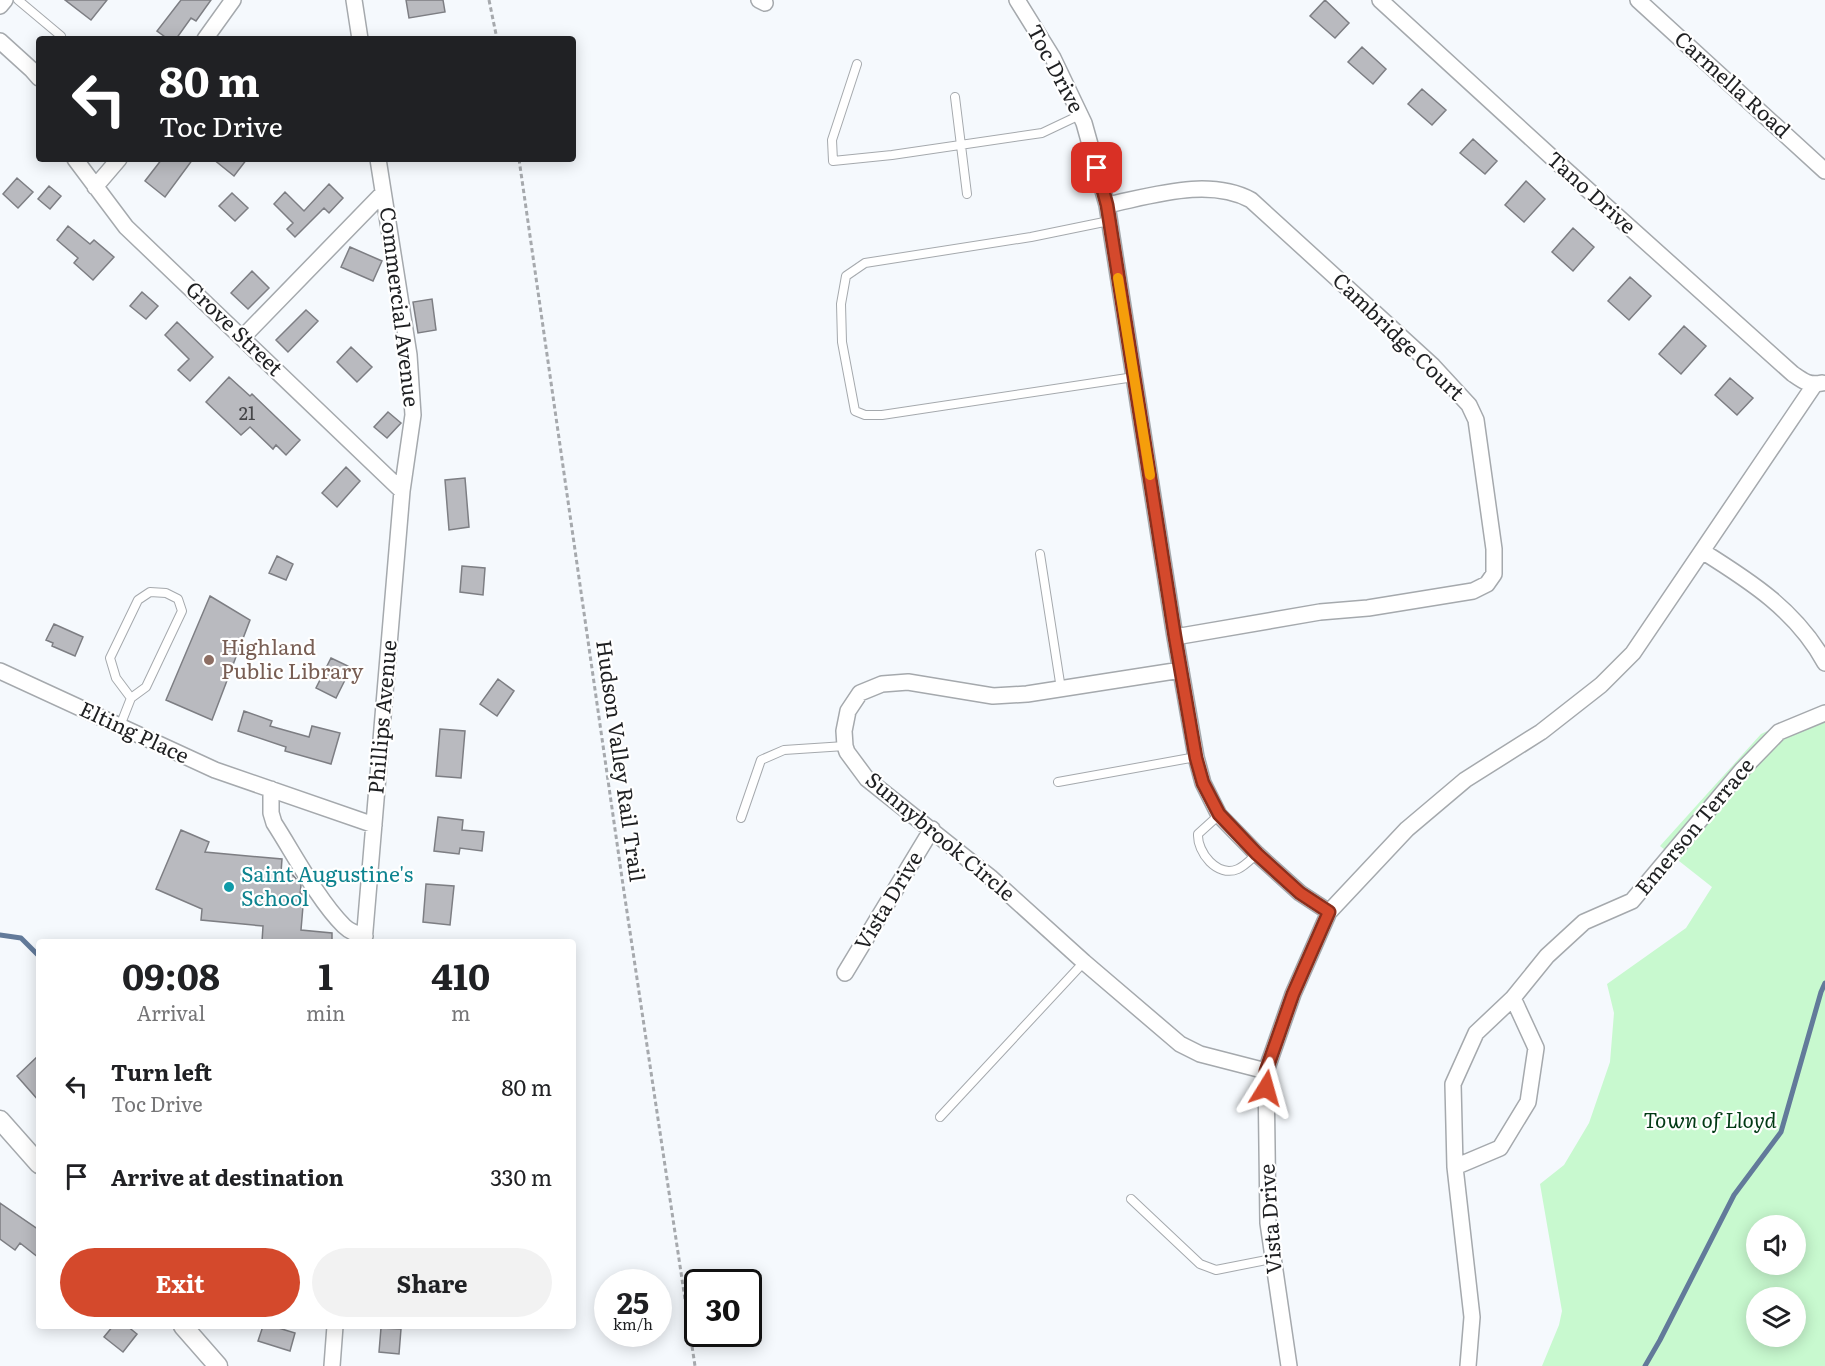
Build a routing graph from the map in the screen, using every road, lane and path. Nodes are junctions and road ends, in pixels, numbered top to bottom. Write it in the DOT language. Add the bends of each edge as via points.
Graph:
graph roads {
  1 [pos="5,0"];
  2 [pos="18,0"];
  3 [pos="233,0"];
  4 [pos="354,0"];
  5 [pos="489,0"];
  6 [pos="1017,0"];
  7 [pos="1380,0"];
  8 [pos="1638,0"];
  9 [pos="0,6"];
  10 [pos="61,36"];
  11 [pos="207,36"];
  12 [pos="360,36"];
  13 [pos="495,36"];
  14 [pos="0,41"];
  15 [pos="857,64"];
  16 [pos="36,69"];
  17 [pos="955,97"];
  18 [pos="1080,115"];
  19 [pos="962,145"];
  20 [pos="77,162"];
  21 [pos="116,162"];
  22 [pos="379,162"];
  23 [pos="519,162"];
  24 [pos="1825,171"];
  25 [pos="95,187"];
  26 [pos="384,193"];
  27 [pos="967,194"];
  28 [pos="1107,205"];
  29 [pos="1109,221"];
  30 [pos="243,337"];
  31 [pos="1134,376"];
  32 [pos="1815,383"];
  33 [pos="402,491"];
  34 [pos="1702,551"];
  35 [pos="1040,554"];
  36 [pos="1175,637"];
  37 [pos="1825,663"];
  38 [pos="1181,670"];
  39 [pos="0,671"];
  40 [pos="1061,689"];
  41 [pos="130,698"];
  42 [pos="1825,713"];
  43 [pos="120,726"];
  44 [pos="845,746"];
  45 [pos="1196,758"];
  46 [pos="1058,782"];
  47 [pos="271,789"];
  48 [pos="1219,814"];
  49 [pos="741,818"];
  50 [pos="374,825"];
  51 [pos="932,829"];
  52 [pos="1257,854"];
  53 [pos="1329,912"];
  54 [pos="365,939"];
  55 [pos="1084,962"];
  56 [pos="845,974"];
  57 [pos="1513,998"];
  58 [pos="1266,1071"];
  59 [pos="940,1118"];
  60 [pos="0,1120"];
  61 [pos="36,1161"];
  62 [pos="1455,1167"];
  63 [pos="1131,1199"];
  64 [pos="1272,1259"];
  65 [pos="186,1329"];
  66 [pos="335,1329"];
  67 [pos="218,1366"];
  68 [pos="332,1366"];
  69 [pos="694,1366"];
  70 [pos="1289,1366"];
  71 [pos="1468,1366"];
  1 -- 9 [label="street"];
  2 -- 10 [label="lane"];
  3 -- 11 [label="street"];
  4 -- 12 [label="street"];
  5 -- 13 [label="path"];
  6 -- 18 [label="street, Toc Drive" via="1053,58"];
  7 -- 32 [label="street, Tano Drive" via="1793,374"];
  8 -- 24 [label="street, Carmella Road"];
  14 -- 16 [label="street"];
  15 -- 19 [label="lane" via="832,140 833,161"];
  17 -- 19 [label="lane"];
  18 -- 19 [label="lane" via="1042,133"];
  18 -- 28 [label="street, Toc Drive"];
  19 -- 27 [label="lane"];
  20 -- 25 [label="street, Grove Street"];
  21 -- 25 [label="street"];
  22 -- 26 [label="street, Commercial Avenue"];
  23 -- 69 [label="path, Hudson Valley Rail Trail"];
  25 -- 30 [label="street, Grove Street" via="126,227"];
  26 -- 30 [label="street"];
  26 -- 33 [label="street, Commercial Avenue" via="410,365 413,426"];
  28 -- 29 [label="street, Toc Drive"];
  28 -- 36 [label="street, Cambridge Court" via="1179,191 1224,190 1251,200 1433,366 1469,405 1476,420 1494,549 1494,574 1487,584 1473,591"];
  29 -- 31 [label="street, Toc Drive"];
  29 -- 31 [label="lane" via="865,263 846,276 841,304 842,342 855,411 865,415"];
  30 -- 33 [label="street, Grove Street"];
  31 -- 36 [label="street, Toc Drive"];
  32 -- 34 [label="street"];
  33 -- 50 [label="street, Phillips Avenue"];
  34 -- 37 [label="street" via="1748,580 1782,608 1816,645"];
  34 -- 53 [label="street" via="1633,653 1601,686 1541,732 1465,780 1407,829"];
  35 -- 40 [label="lane"];
  36 -- 38 [label="street, Toc Drive"];
  38 -- 40 [label="street"];
  38 -- 45 [label="street, Toc Drive"];
  39 -- 43 [label="street, Elting Place"];
  40 -- 44 [label="street" via="993,696 908,682 882,684 860,693 848,711"];
  41 -- 41 [label="lane" via="146,687 182,611 178,599 166,593 150,592 138,600 110,658 116,678"];
  41 -- 43 [label="lane"];
  42 -- 57 [label="street, Emerson Terrace" via="1779,732 1632,901 1584,922 1547,956"];
  43 -- 47 [label="street, Elting Place" via="215,770"];
  44 -- 49 [label="lane" via="784,750 761,760"];
  44 -- 51 [label="street, Sunnybrook Circle" via="867,778"];
  45 -- 46 [label="lane"];
  45 -- 48 [label="street, Toc Drive" via="1203,783"];
  47 -- 50 [label="street, Elting Place"];
  47 -- 54 [label="street" via="274,823 326,904 345,927"];
  48 -- 52 [label="street, Toc Drive"];
  48 -- 52 [label="lane" via="1198,834 1202,852 1214,866 1230,871"];
  50 -- 54 [label="street, Phillips Avenue"];
  51 -- 55 [label="street, Sunnybrook Circle"];
  51 -- 56 [label="street, Vista Drive"];
  52 -- 53 [label="street, Toc Drive" via="1300,893"];
  53 -- 58 [label="street" via="1293,994"];
  55 -- 58 [label="street, Sunnybrook Circle" via="1180,1044 1200,1054"];
  55 -- 59 [label="lane"];
  57 -- 62 [label="street, Emerson Terrace" via="1476,1033 1454,1084"];
  57 -- 62 [label="street" via="1536,1048 1528,1102 1500,1148"];
  58 -- 64 [label="street, Vista Drive"];
  60 -- 61 [label="street"];
  62 -- 71 [label="street, Emerson Terrace" via="1472,1317"];
  63 -- 64 [label="lane" via="1200,1264 1216,1270"];
  64 -- 70 [label="street, Vista Drive"];
  65 -- 67 [label="street"];
  66 -- 68 [label="street"];
}
